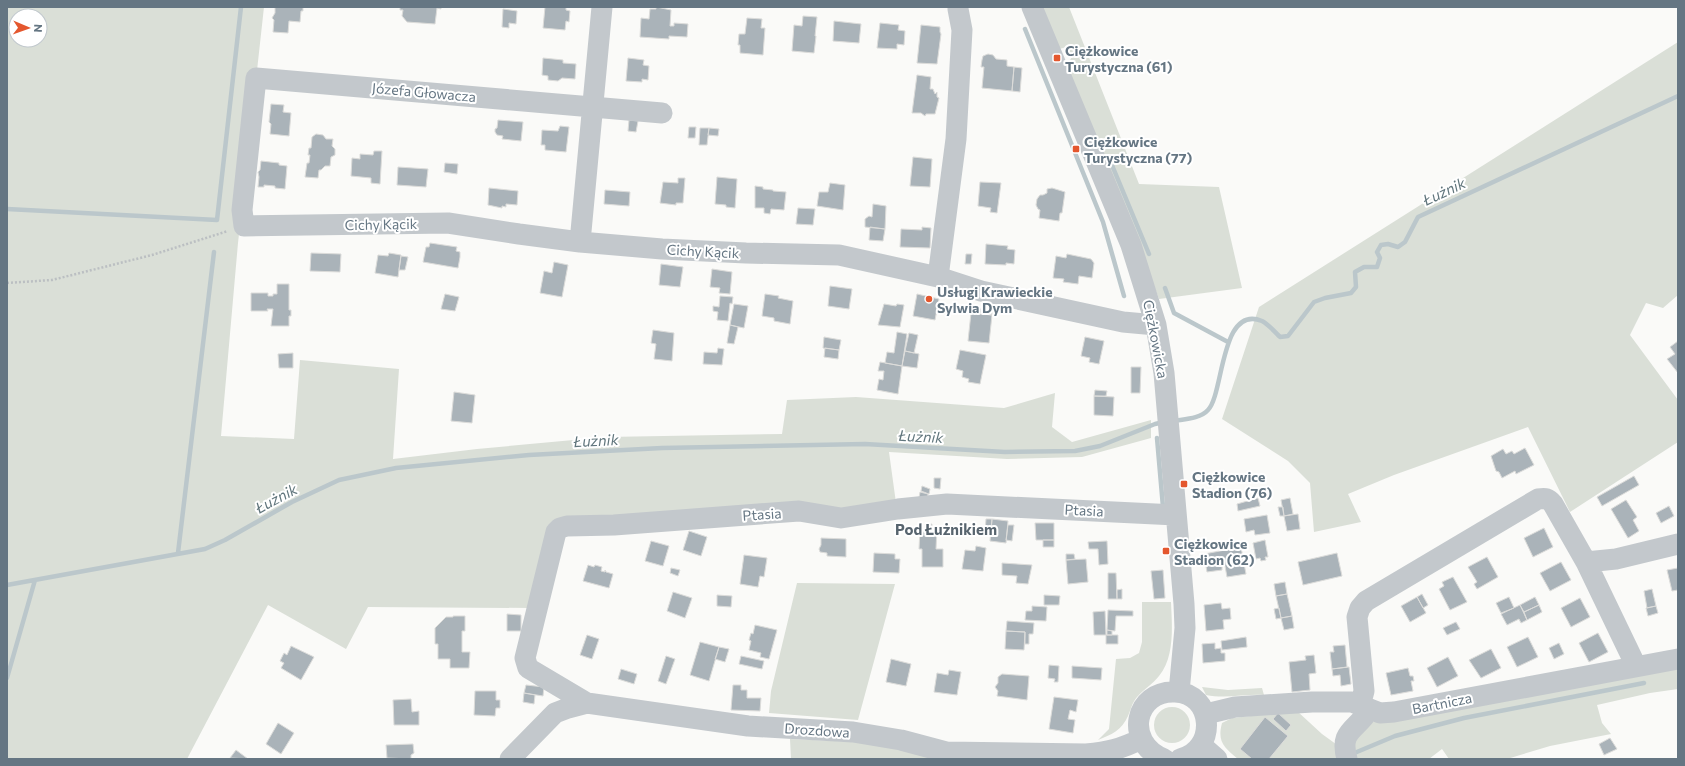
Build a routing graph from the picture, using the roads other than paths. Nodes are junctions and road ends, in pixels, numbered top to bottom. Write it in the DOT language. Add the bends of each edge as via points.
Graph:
graph roads {
  1 [pos="602,7"];
  2 [pos="1032,7"];
  3 [pos="953,8"];
  4 [pos="593,106"];
  5 [pos="662,113"];
  6 [pos="244,226"];
  7 [pos="580,242"];
  8 [pos="938,277"];
  9 [pos="1156,325"];
  10 [pos="1176,515"];
  11 [pos="1678,544"];
  12 [pos="1586,562"];
  13 [pos="1678,659"];
  14 [pos="1636,666"];
  15 [pos="1179,692"];
  16 [pos="587,703"];
  17 [pos="1364,708"];
  18 [pos="1206,714"];
  19 [pos="1141,739"];
  20 [pos="1201,745"];
  21 [pos="510,759"];
  22 [pos="1164,759"];
  23 [pos="1180,759"];
  24 [pos="1217,759"];
  25 [pos="1348,759"];
  1 -- 4 [label="street"];
  2 -- 9 [label="street, Ciężkowicka" via="1131,245"];
  3 -- 8 [label="street" via="962,30 956,139"];
  4 -- 5 [label="street, Józefa Głowacza"];
  4 -- 6 [label="street, Józefa Głowacza" via="256,78 242,210"];
  4 -- 7 [label="street"];
  6 -- 7 [label="street, Cichy Kącik" via="448,223"];
  7 -- 8 [label="street, Cichy Kącik" via="662,249 839,255"];
  8 -- 9 [label="street, Cichy Kącik" via="981,291 1124,322"];
  9 -- 10 [label="street, Ciężkowicka" via="1164,373"];
  10 -- 15 [label="street, Ciężkowicka" via="1185,628"];
  10 -- 16 [label="street, Ptasia" via="947,504 841,518 799,511 560,528 556,532 526,658 528,668"];
  11 -- 12 [label="street" via="1616,559"];
  12 -- 14 [label="street"];
  12 -- 17 [label="street" via="1553,504 1549,499 1538,499 1366,601 1357,617"];
  13 -- 14 [label="street, Bartnicza"];
  14 -- 17 [label="street, Bartnicza" via="1394,712"];
  15 -- 18 [label="street" via="1196,700"];
  15 -- 19 [label="street" via="1165,692 1148,702 1139,719"];
  16 -- 19 [label="street, Drozdowa" via="748,726 853,732 901,740 946,752 1086,754 1122,748"];
  16 -- 21 [label="street, Drozdowa" via="555,713"];
  17 -- 18 [label="street, Bartnicza" via="1352,702 1312,702 1235,707"];
  17 -- 25 [label="street" via="1364,718 1348,733 1344,747"];
  18 -- 20 [label="street" via="1206,734"];
  19 -- 22 [label="street" via="1150,752"];
  20 -- 23 [label="street"];
  20 -- 24 [label="street"];
}
